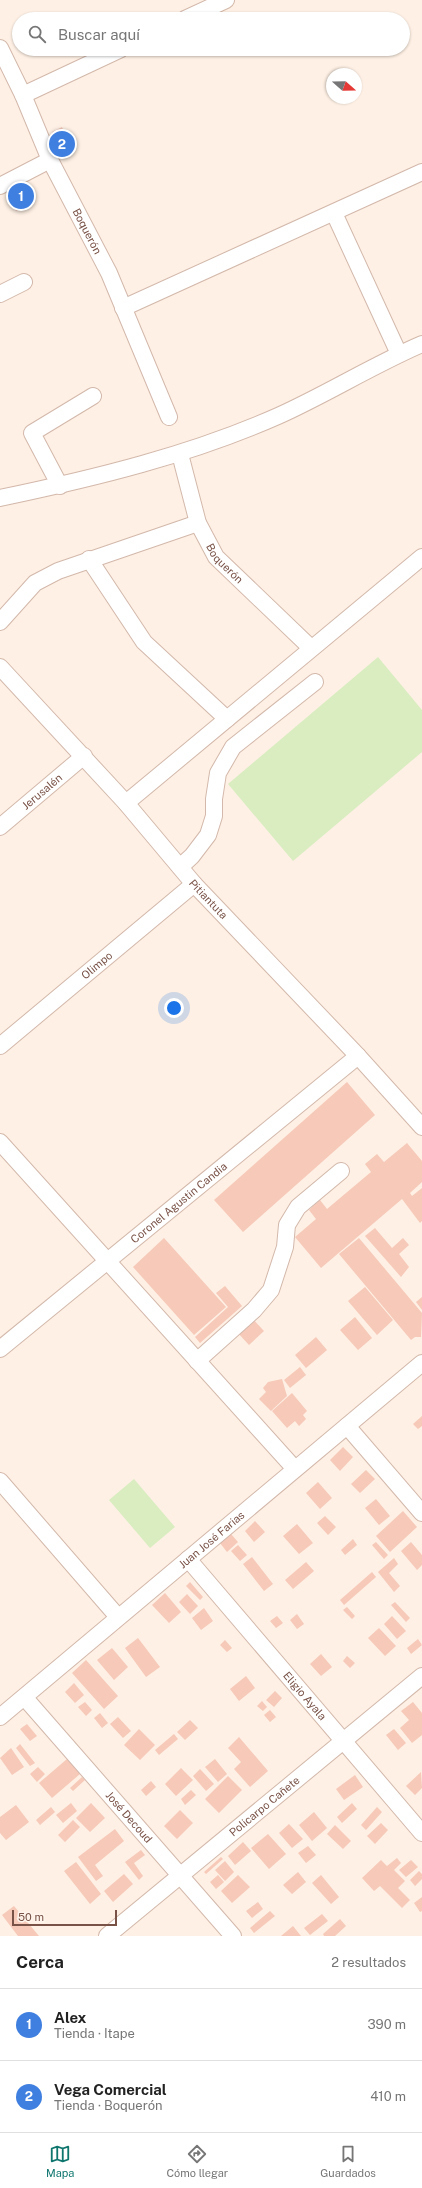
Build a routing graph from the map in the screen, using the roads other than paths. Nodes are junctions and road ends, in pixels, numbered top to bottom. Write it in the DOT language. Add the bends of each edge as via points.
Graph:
graph roads {
  1 [pos="226,0"];
  2 [pos="200,12"];
  3 [pos="0,48"];
  4 [pos="106,56"];
  5 [pos="23,94"];
  6 [pos="50,160"];
  7 [pos="422,172"];
  8 [pos="0,186"];
  9 [pos="334,213"];
  10 [pos="24,282"];
  11 [pos="0,294"];
  12 [pos="123,308"];
  13 [pos="422,344"];
  14 [pos="400,354"];
  15 [pos="93,396"];
  16 [pos="169,417"];
  17 [pos="180,454"];
  18 [pos="60,486"];
  19 [pos="0,498"];
  20 [pos="198,523"];
  21 [pos="422,557"];
  22 [pos="89,559"];
  23 [pos="0,622"];
  24 [pos="311,648"];
  25 [pos="0,667"];
  26 [pos="315,682"];
  27 [pos="227,719"];
  28 [pos="84,756"];
  29 [pos="126,803"];
  30 [pos="0,827"];
  31 [pos="180,868"];
  32 [pos="194,884"];
  33 [pos="0,1046"];
  34 [pos="358,1056"];
  35 [pos="422,1127"];
  36 [pos="0,1142"];
  37 [pos="341,1171"];
  38 [pos="106,1261"];
  39 [pos="0,1349"];
  40 [pos="197,1361"];
  41 [pos="422,1362"];
  42 [pos="347,1426"];
  43 [pos="295,1470"];
  44 [pos="0,1481"];
  45 [pos="422,1513"];
  46 [pos="188,1559"];
  47 [pos="118,1617"];
  48 [pos="422,1676"];
  49 [pos="25,1698"];
  50 [pos="0,1717"];
  51 [pos="344,1740"];
  52 [pos="422,1833"];
  53 [pos="181,1876"];
  54 [pos="107,1936"];
  55 [pos="233,1936"];
  1 -- 2 [label="street"];
  3 -- 5 [label="street, Boquerón"];
  4 -- 5 [label="street"];
  5 -- 6 [label="street, Boquerón"];
  6 -- 8 [label="street"];
  6 -- 12 [label="street, Boquerón" via="109,273"];
  7 -- 9 [label="street"];
  9 -- 12 [label="street"];
  9 -- 14 [label="street"];
  10 -- 11 [label="street"];
  12 -- 16 [label="street, Boquerón"];
  13 -- 14 [label="street"];
  14 -- 17 [label="street" via="279,416"];
  15 -- 18 [label="street" via="32,433"];
  17 -- 18 [label="street"];
  17 -- 20 [label="street, Boquerón"];
  18 -- 19 [label="street"];
  20 -- 22 [label="street"];
  20 -- 24 [label="street, Boquerón" via="216,557"];
  21 -- 24 [label="street"];
  22 -- 23 [label="street" via="35,583"];
  22 -- 27 [label="street" via="144,642"];
  24 -- 27 [label="street"];
  25 -- 28 [label="street, Pitiantuta"];
  26 -- 31 [label="street" via="233,747 218,773 214,816 208,834"];
  27 -- 29 [label="street"];
  28 -- 29 [label="street, Pitiantuta"];
  28 -- 30 [label="street, Jerusalén"];
  29 -- 31 [label="street, Pitiantuta"];
  31 -- 32 [label="street, Pitiantuta"];
  32 -- 33 [label="street, Olimpo"];
  32 -- 34 [label="street, Pitiantuta"];
  34 -- 35 [label="street, Pitiantuta"];
  34 -- 38 [label="street, Coronel Agustin Candia"];
  36 -- 38 [label="street"];
  37 -- 40 [label="street" via="298,1207 287,1225 285,1247 271,1290 254,1310"];
  38 -- 39 [label="street, Coronel Agustin Candia"];
  38 -- 40 [label="street"];
  40 -- 43 [label="street"];
  41 -- 42 [label="street, Juan José Farias"];
  42 -- 43 [label="street, Juan José Farias"];
  42 -- 45 [label="street"];
  43 -- 46 [label="street, Juan José Farias"];
  44 -- 47 [label="street"];
  46 -- 47 [label="street, Juan José Farias"];
  46 -- 51 [label="street, Eligio Ayala"];
  47 -- 49 [label="street, Juan José Farias"];
  48 -- 51 [label="street, Policarpo Cañete"];
  49 -- 50 [label="street, Juan José Farias"];
  49 -- 53 [label="street, José Decoud"];
  51 -- 52 [label="street, Eligio Ayala"];
  51 -- 53 [label="street, Policarpo Cañete"];
  53 -- 54 [label="street, Policarpo Cañete"];
  53 -- 55 [label="street, José Decoud"];
}
